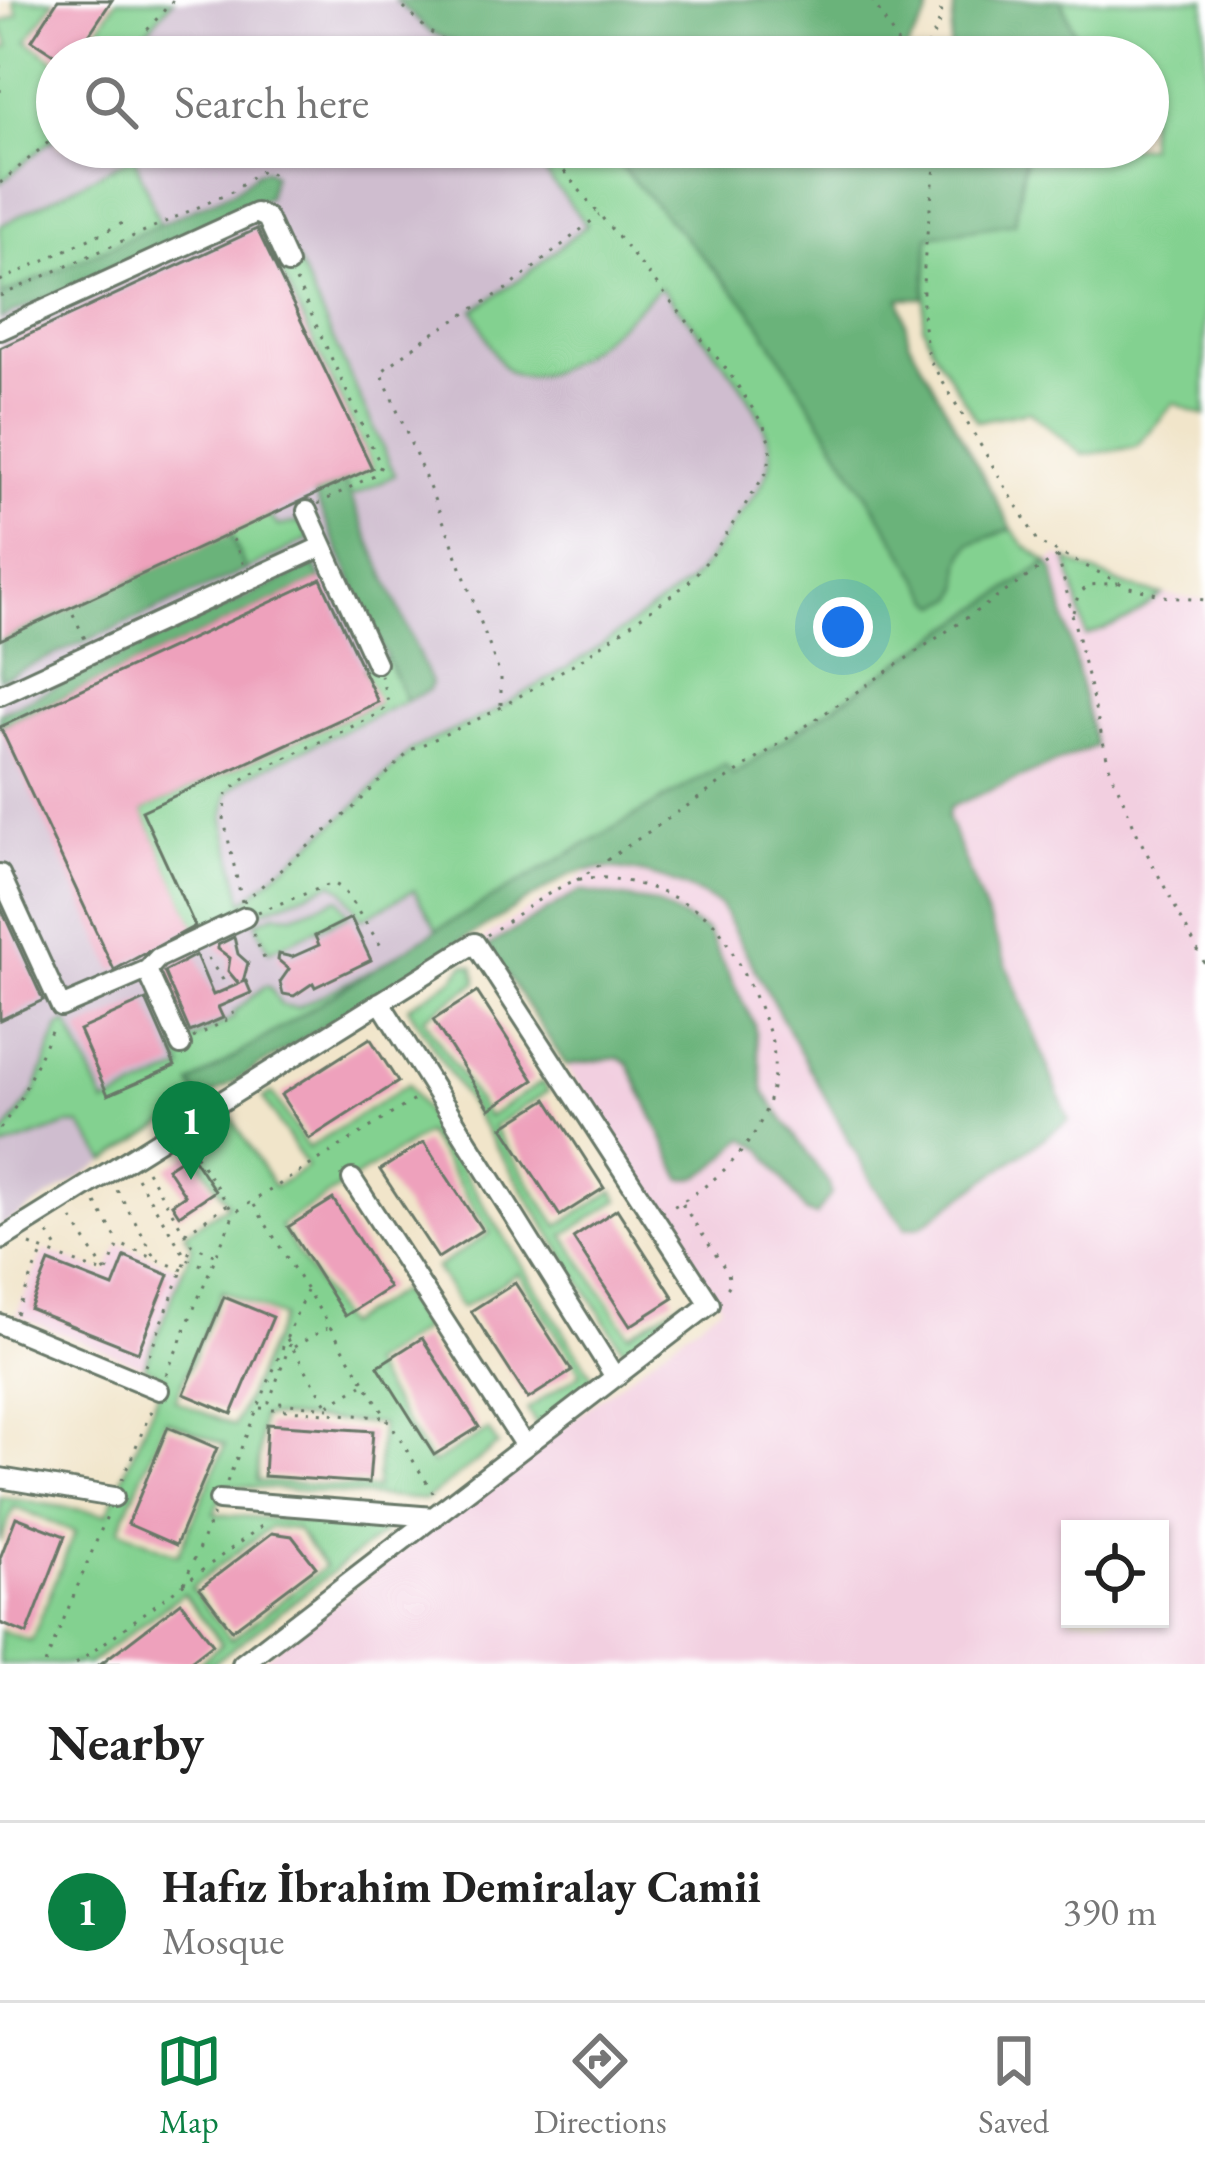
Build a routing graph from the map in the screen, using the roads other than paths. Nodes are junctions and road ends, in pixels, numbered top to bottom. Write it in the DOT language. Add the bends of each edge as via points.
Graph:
graph roads {
  1 [pos="288,264"];
  2 [pos="0,330"];
  3 [pos="307,511"];
  4 [pos="323,547"];
  5 [pos="376,663"];
  6 [pos="0,695"];
  7 [pos="0,874"];
  8 [pos="244,910"];
  9 [pos="148,970"];
  10 [pos="380,1002"];
  11 [pos="181,1045"];
  12 [pos="352,1179"];
  13 [pos="0,1240"];
  14 [pos="8,1319"];
  15 [pos="615,1377"];
  16 [pos="159,1390"];
  17 [pos="525,1446"];
  18 [pos="0,1478"];
  19 [pos="114,1497"];
  20 [pos="220,1500"];
  21 [pos="434,1516"];
  22 [pos="242,1664"];
  1 -- 2 [label="street" via="267,218 256,213"];
  3 -- 4 [label="street"];
  4 -- 5 [label="street"];
  4 -- 6 [label="street"];
  7 -- 9 [label="street" via="61,1007"];
  8 -- 9 [label="street"];
  9 -- 11 [label="street"];
  10 -- 13 [label="street"];
  10 -- 15 [label="street"];
  10 -- 15 [label="street" via="475,943 710,1304"];
  12 -- 17 [label="street"];
  14 -- 16 [label="street"];
  15 -- 17 [label="street"];
  17 -- 21 [label="street"];
  18 -- 19 [label="street"];
  20 -- 21 [label="street"];
  21 -- 22 [label="street"];
}
